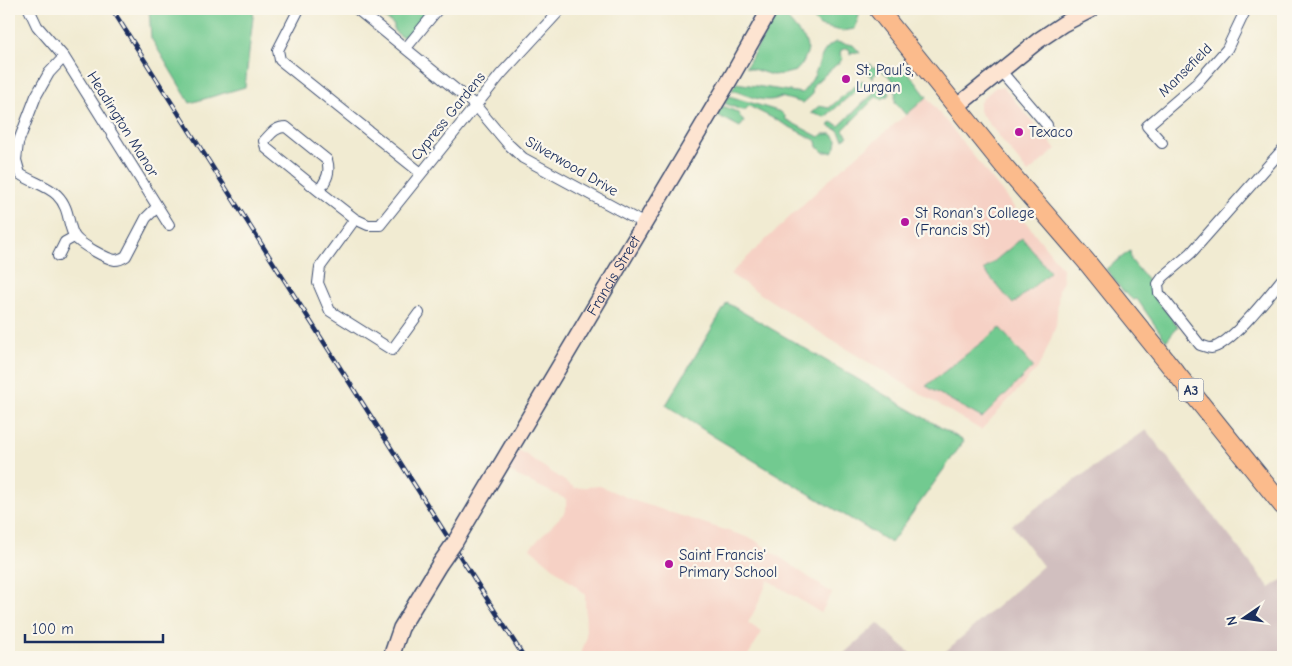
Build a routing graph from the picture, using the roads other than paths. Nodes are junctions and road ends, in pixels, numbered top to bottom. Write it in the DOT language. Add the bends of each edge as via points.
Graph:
graph roads {
  1 [pos="29,9"];
  2 [pos="300,9"];
  3 [pos="357,9"];
  4 [pos="438,9"];
  5 [pos="561,9"];
  6 [pos="770,9"];
  7 [pos="878,9"];
  8 [pos="1092,9"];
  9 [pos="1246,9"];
  10 [pos="406,48"];
  11 [pos="64,57"];
  12 [pos="1000,70"];
  13 [pos="476,106"];
  14 [pos="956,107"];
  15 [pos="1047,125"];
  16 [pos="1162,144"];
  17 [pos="1283,149"];
  18 [pos="421,173"];
  19 [pos="319,191"];
  20 [pos="157,207"];
  21 [pos="355,219"];
  22 [pos="642,223"];
  23 [pos="169,226"];
  24 [pos="74,237"];
  25 [pos="58,256"];
  26 [pos="1283,278"];
  27 [pos="419,314"];
  28 [pos="1283,506"];
  29 [pos="391,657"];
  1 -- 11 [label="street, Headington Manor" via="37,26"];
  2 -- 18 [label="street" via="278,50 280,60"];
  3 -- 10 [label="street, Silverwood Drive"];
  4 -- 10 [label="street"];
  5 -- 13 [label="street, Cypress Gardens"];
  6 -- 22 [label="main road, Francis Street"];
  7 -- 14 [label="highway, A3"];
  8 -- 12 [label="main road" via="1039,40"];
  9 -- 16 [label="street, Mansefield" via="1227,48 1197,83 1147,126"];
  10 -- 13 [label="street, Silverwood Drive"];
  11 -- 20 [label="street, Headington Manor"];
  11 -- 24 [label="street" via="49,73 36,96 18,143 16,160 20,174 56,194 64,203"];
  12 -- 14 [label="main road"];
  12 -- 15 [label="street"];
  13 -- 18 [label="street, Cypress Gardens"];
  13 -- 22 [label="street, Silverwood Drive" via="523,158"];
  14 -- 28 [label="highway, A3" via="1098,275"];
  17 -- 26 [label="street" via="1191,253 1158,284 1159,293 1194,338 1200,345 1210,348 1243,326"];
  18 -- 21 [label="street, Cypress Gardens" via="380,224 368,225"];
  19 -- 19 [label="street" via="266,148 264,141 274,130 286,127 327,160 329,175"];
  19 -- 21 [label="street"];
  20 -- 23 [label="street, Headington Manor"];
  20 -- 24 [label="street" via="146,218 122,259 115,260"];
  21 -- 27 [label="street" via="320,267 318,283 330,311 390,350 394,350"];
  22 -- 29 [label="main road, Francis Street, bridge" via="401,628"];
  24 -- 25 [label="street" via="64,242"];
}
